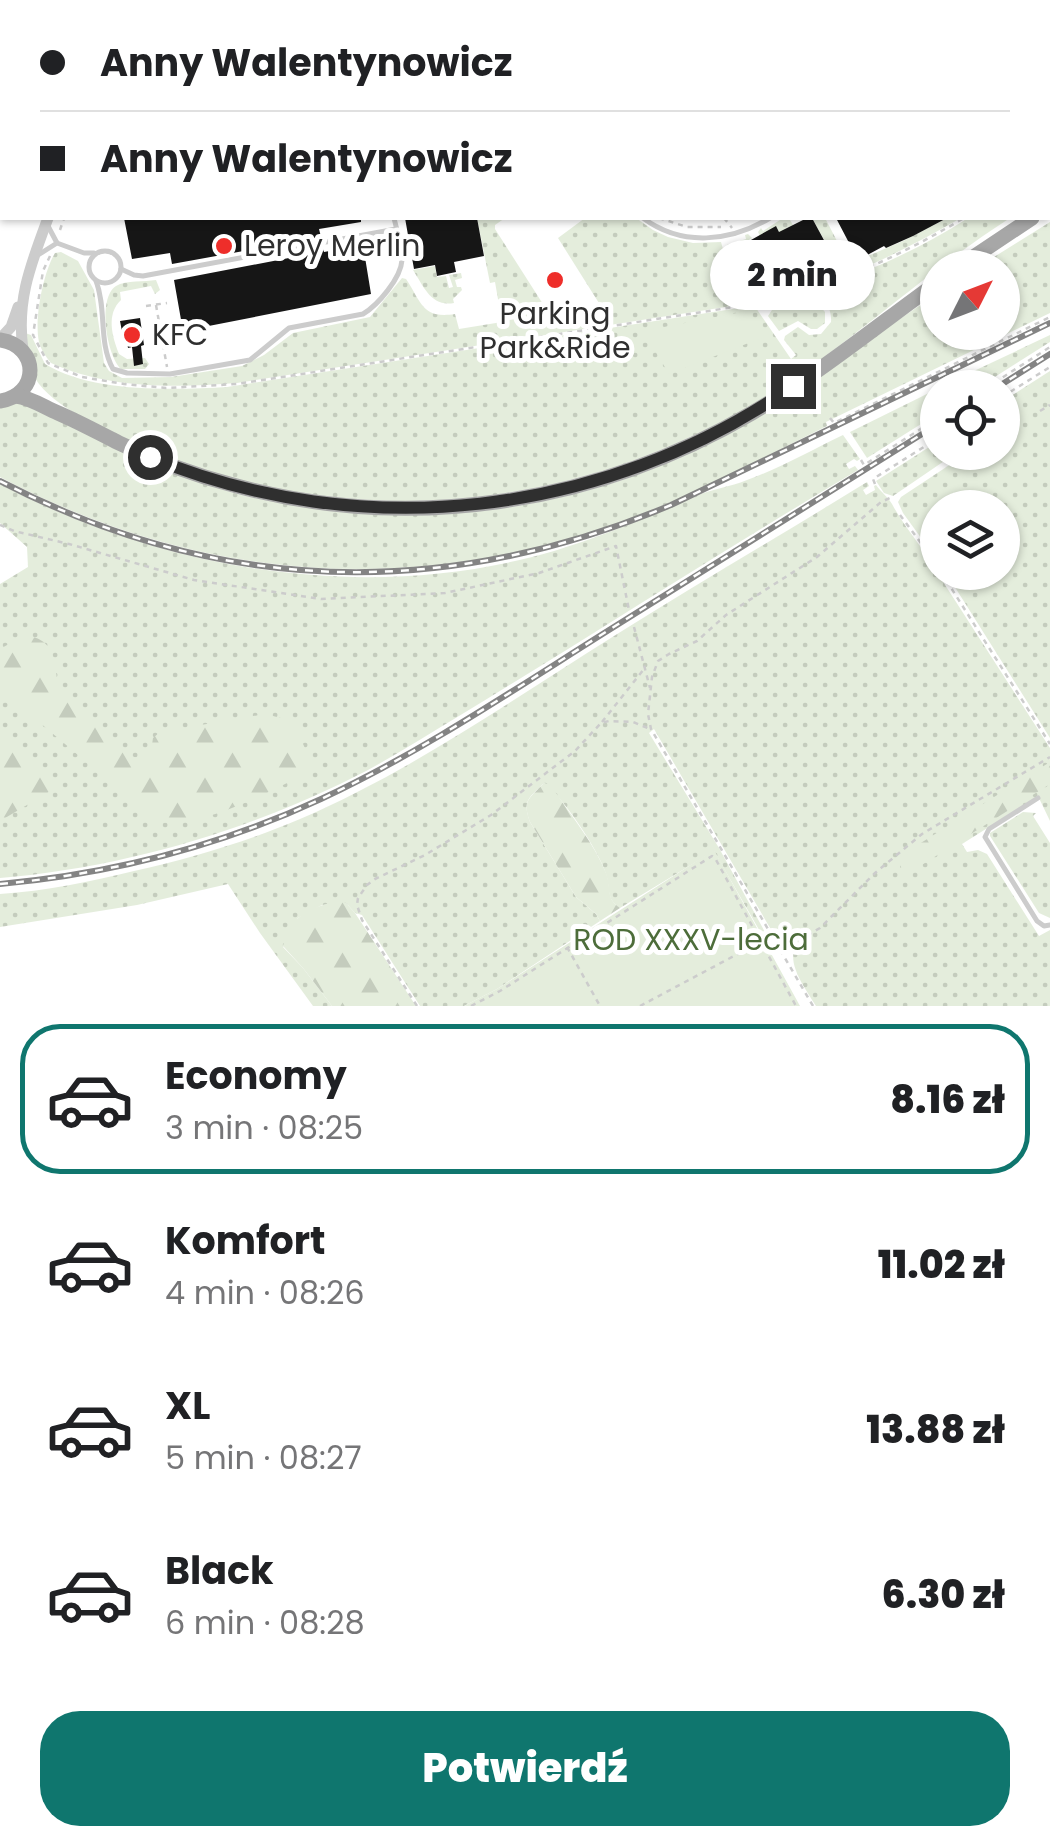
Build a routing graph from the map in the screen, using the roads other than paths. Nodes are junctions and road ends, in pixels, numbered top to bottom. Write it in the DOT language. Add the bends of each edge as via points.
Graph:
graph roads {
  1 [pos="47,220"];
  2 [pos="48,220"];
  3 [pos="394,220"];
  4 [pos="646,220"];
  5 [pos="767,220"];
  6 [pos="1029,220"];
  7 [pos="396,229"];
  8 [pos="57,243"];
  9 [pos="984,250"];
  10 [pos="78,252"];
  11 [pos="96,253"];
  12 [pos="32,262"];
  13 [pos="88,268"];
  14 [pos="121,269"];
  15 [pos="96,281"];
  16 [pos="23,293"];
  17 [pos="920,295"];
  18 [pos="0,340"];
  19 [pos="22,350"];
  20 [pos="30,376"];
  21 [pos="8,398"];
  22 [pos="74,419"];
  23 [pos="1038,798"];
  24 [pos="1050,926"];
  1 -- 12 [label="street"];
  2 -- 8 [label="lane"];
  3 -- 7 [label="lane"];
  4 -- 5 [label="lane" via="707,239"];
  6 -- 9 [label="main road"];
  7 -- 14 [label="lane" via="143,276"];
  7 -- 15 [label="lane" via="402,261 368,312 290,328 250,360 168,374 118,372 110,366"];
  8 -- 10 [label="lane"];
  8 -- 12 [label="lane"];
  10 -- 11 [label="lane"];
  10 -- 13 [label="lane"];
  11 -- 13 [label="lane"];
  11 -- 14 [label="lane" via="112,253"];
  12 -- 16 [label="street"];
  13 -- 15 [label="lane"];
  14 -- 15 [label="lane" via="109,283"];
  16 -- 18 [label="street"];
  16 -- 19 [label="street"];
  17 -- 22 [label="main road" via="712,436 618,475 500,502 386,508 281,496 165,463"];
  18 -- 19 [label="main road"];
  19 -- 20 [label="main road"];
  20 -- 21 [label="main road"];
  20 -- 22 [label="main road"];
  21 -- 22 [label="main road" via="29,399"];
  23 -- 24 [label="lane" via="985,837 1036,921"];
}
